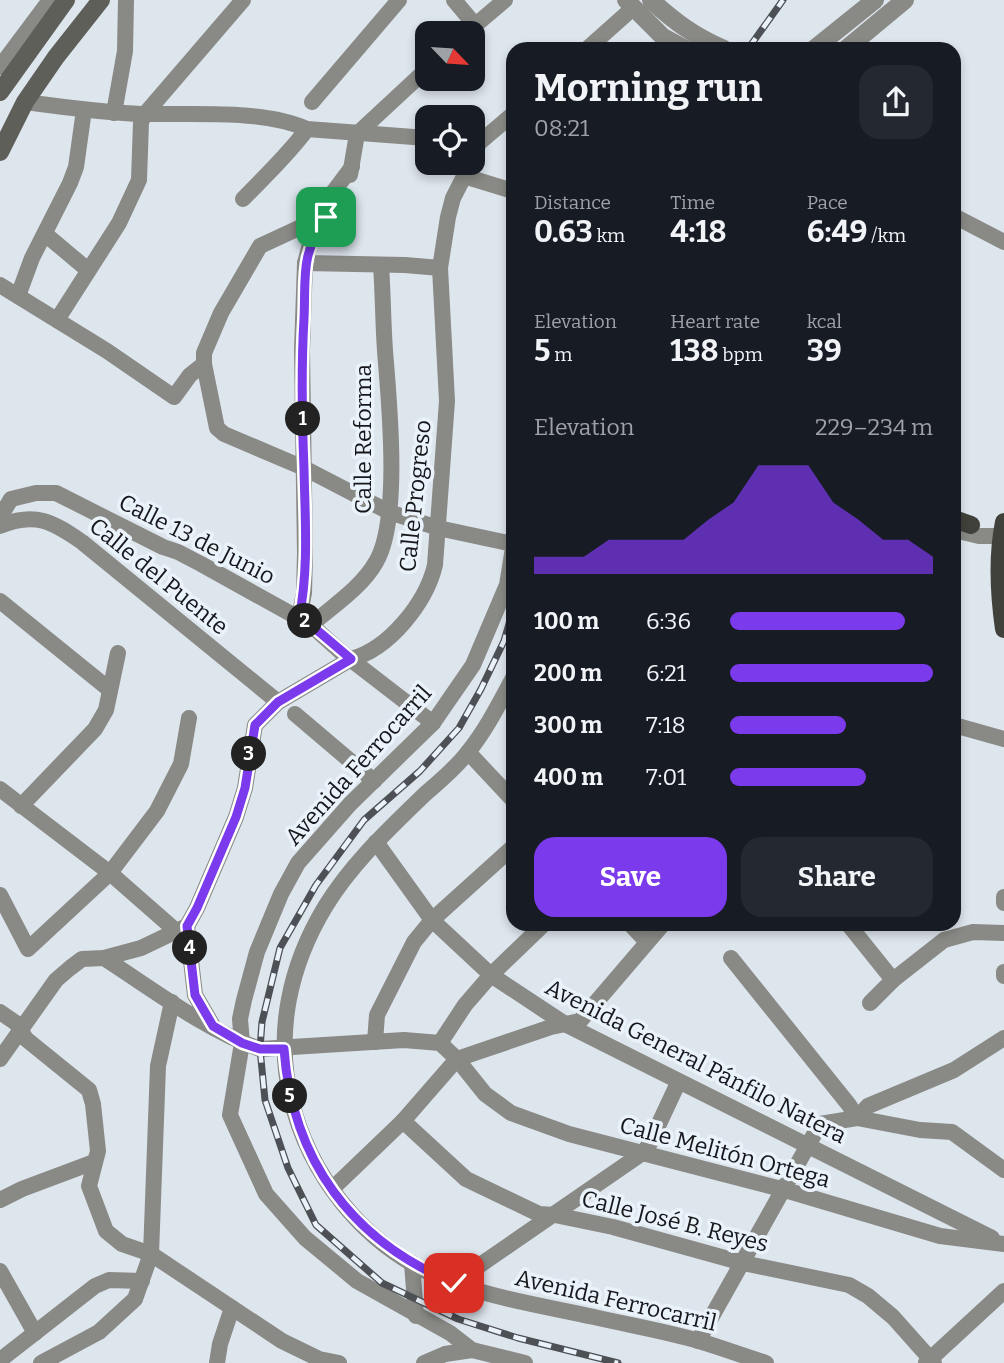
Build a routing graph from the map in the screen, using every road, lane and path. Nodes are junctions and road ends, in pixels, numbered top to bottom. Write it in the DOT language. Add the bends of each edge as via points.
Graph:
graph roads {
  1 [pos="50,0"];
  2 [pos="66,0"];
  3 [pos="101,0"];
  4 [pos="126,0"];
  5 [pos="243,0"];
  6 [pos="399,0"];
  7 [pos="454,0"];
  8 [pos="505,0"];
  9 [pos="875,0"];
  10 [pos="905,0"];
  11 [pos="653,2"];
  12 [pos="633,8"];
  13 [pos="466,21"];
  14 [pos="480,21"];
  15 [pos="595,42"];
  16 [pos="672,42"];
  17 [pos="709,42"];
  18 [pos="823,42"];
  19 [pos="854,42"];
  20 [pos="0,67"];
  21 [pos="415,80"];
  22 [pos="0,92"];
  23 [pos="25,102"];
  24 [pos="312,102"];
  25 [pos="84,110"];
  26 [pos="114,113"];
  27 [pos="145,114"];
  28 [pos="506,119"];
  29 [pos="307,129"];
  30 [pos="357,134"];
  31 [pos="485,136"];
  32 [pos="415,137"];
  33 [pos="0,152"];
  34 [pos="352,167"];
  35 [pos="464,175"];
  36 [pos="485,175"];
  37 [pos="506,187"];
  38 [pos="243,199"];
  39 [pos="961,220"];
  40 [pos="45,234"];
  41 [pos="1004,242"];
  42 [pos="305,264"];
  43 [pos="381,265"];
  44 [pos="440,268"];
  45 [pos="88,270"];
  46 [pos="0,285"];
  47 [pos="18,296"];
  48 [pos="57,320"];
  49 [pos="204,364"];
  50 [pos="304,468"];
  51 [pos="389,512"];
  52 [pos="0,517"];
  53 [pos="0,526"];
  54 [pos="438,528"];
  55 [pos="963,528"];
  56 [pos="1003,529"];
  57 [pos="506,544"];
  58 [pos="506,587"];
  59 [pos="0,601"];
  60 [pos="305,621"];
  61 [pos="1004,629"];
  62 [pos="118,653"];
  63 [pos="351,659"];
  64 [pos="110,690"];
  65 [pos="506,691"];
  66 [pos="278,702"];
  67 [pos="295,714"];
  68 [pos="189,718"];
  69 [pos="433,723"];
  70 [pos="961,727"];
  71 [pos="1004,739"];
  72 [pos="468,752"];
  73 [pos="374,780"];
  74 [pos="0,789"];
  75 [pos="506,793"];
  76 [pos="22,806"];
  77 [pos="376,842"];
  78 [pos="506,852"];
  79 [pos="110,873"];
  80 [pos="0,895"];
  81 [pos="1004,897"];
  82 [pos="1004,903"];
  83 [pos="432,920"];
  84 [pos="181,928"];
  85 [pos="537,931"];
  86 [pos="637,931"];
  87 [pos="657,931"];
  88 [pos="854,931"];
  89 [pos="1004,933"];
  90 [pos="647,942"];
  91 [pos="104,958"];
  92 [pos="731,958"];
  93 [pos="491,975"];
  94 [pos="893,980"];
  95 [pos="172,1002"];
  96 [pos="870,1003"];
  97 [pos="0,1012"];
  98 [pos="565,1024"];
  99 [pos="213,1026"];
  100 [pos="21,1029"];
  101 [pos="1004,1038"];
  102 [pos="375,1042"];
  103 [pos="242,1043"];
  104 [pos="440,1043"];
  105 [pos="284,1049"];
  106 [pos="0,1059"];
  107 [pos="457,1059"];
  108 [pos="678,1083"];
  109 [pos="857,1118"];
  110 [pos="403,1121"];
  111 [pos="810,1145"];
  112 [pos="644,1152"];
  113 [pos="94,1162"];
  114 [pos="1004,1170"];
  115 [pos="332,1189"];
  116 [pos="785,1190"];
  117 [pos="0,1200"];
  118 [pos="555,1215"];
  119 [pos="1004,1244"];
  120 [pos="150,1254"];
  121 [pos="412,1262"];
  122 [pos="743,1263"];
  123 [pos="0,1271"];
  124 [pos="142,1281"];
  125 [pos="454,1283"];
  126 [pos="1004,1291"];
  127 [pos="232,1308"];
  128 [pos="416,1316"];
  129 [pos="35,1333"];
  130 [pos="698,1341"];
  131 [pos="282,1342"];
  132 [pos="472,1356"];
  133 [pos="5,1359"];
  134 [pos="930,1362"];
  135 [pos="41,1363"];
  136 [pos="217,1363"];
  137 [pos="292,1363"];
  138 [pos="339,1363"];
  139 [pos="424,1363"];
  140 [pos="525,1363"];
  141 [pos="766,1363"];
  1 -- 20 [label="street"];
  2 -- 22 [label="main road"];
  3 -- 23 [label="main road"];
  4 -- 26 [label="street" via="125,51"];
  5 -- 27 [label="street"];
  6 -- 24 [label="street"];
  7 -- 13 [label="street"];
  8 -- 14 [label="street"];
  9 -- 18 [label="street"];
  10 -- 19 [label="street"];
  11 -- 17 [label="street" via="676,23"];
  12 -- 15 [label="street"];
  12 -- 16 [label="street"];
  21 -- 30 [label="street"];
  23 -- 25 [label="street"];
  23 -- 33 [label="main road"];
  25 -- 26 [label="street"];
  25 -- 40 [label="street" via="76,166"];
  26 -- 27 [label="street"];
  27 -- 29 [label="street" via="223,115"];
  27 -- 45 [label="street" via="139,180 119,223"];
  28 -- 31 [label="street, Calle Progreso"];
  29 -- 30 [label="street"];
  29 -- 38 [label="street"];
  30 -- 32 [label="street"];
  30 -- 34 [label="street"];
  34 -- 42 [label="street" via="342,195 312,237"];
  34 -- 49 [label="street" via="309,220 260,246 216,323"];
  35 -- 44 [label="street, Calle Progreso" via="448,216"];
  36 -- 37 [label="street"];
  39 -- 41 [label="street"];
  40 -- 45 [label="street"];
  40 -- 47 [label="street"];
  42 -- 43 [label="street"];
  42 -- 50 [label="street"];
  43 -- 44 [label="street"];
  43 -- 51 [label="street, Calle Reforma" via="390,418"];
  44 -- 54 [label="street, Calle Progreso" via="447,401"];
  45 -- 48 [label="street"];
  46 -- 47 [label="street"];
  47 -- 48 [label="street"];
  48 -- 49 [label="street" via="174,397"];
  49 -- 50 [label="street" via="217,428"];
  50 -- 51 [label="street"];
  50 -- 60 [label="street"];
  51 -- 54 [label="street"];
  51 -- 60 [label="street, Calle Reforma" via="381,550 370,572"];
  52 -- 60 [label="street, Calle 13 de Junio" via="11,499 56,493"];
  53 -- 66 [label="street, Calle del Puente" via="18,518 57,525"];
  54 -- 57 [label="street"];
  54 -- 63 [label="street, Calle Progreso" via="431,582 419,604 405,623 364,656"];
  55 -- 56 [label="street" via="979,536"];
  56 -- 61 [label="main road" via="999,597"];
  58 -- 69 [label="street, Avenida Ferrocarril" via="473,665"];
  59 -- 64 [label="street"];
  60 -- 63 [label="street, Calle 13 de Junio"];
  62 -- 64 [label="street"];
  63 -- 66 [label="street, Calle Progreso"];
  63 -- 69 [label="street, Calle 13 de Junio"];
  64 -- 76 [label="street" via="95,729"];
  65 -- 72 [label="street, Avenida Ferrocarril"];
  66 -- 84 [label="street, Calle Progreso" via="255,725 236,817 197,908"];
  67 -- 73 [label="street"];
  68 -- 79 [label="street" via="181,764 157,811"];
  69 -- 73 [label="street, Avenida Ferrocarril"];
  70 -- 71 [label="street"];
  72 -- 75 [label="street"];
  72 -- 77 [label="street, Avenida Ferrocarril"];
  73 -- 103 [label="street, Avenida Ferrocarril" via="298,863 281,894 257,952 244,1000"];
  74 -- 76 [label="street"];
  76 -- 79 [label="street"];
  77 -- 83 [label="street, Avenida General Pánfilo Natera"];
  77 -- 105 [label="street, Avenida Ferrocarril" via="339,885 310,933 292,983"];
  78 -- 83 [label="street"];
  79 -- 80 [label="street" via="28,949"];
  79 -- 84 [label="street"];
  81 -- 82 [label="street"];
  83 -- 93 [label="street, Avenida General Pánfilo Natera"];
  83 -- 102 [label="street" via="414,942 386,993 377,1015"];
  84 -- 91 [label="street" via="141,948"];
  84 -- 99 [label="street" via="195,995"];
  85 -- 93 [label="street"];
  86 -- 90 [label="street"];
  87 -- 90 [label="street"];
  88 -- 94 [label="street"];
  89 -- 94 [label="street" via="973,932 944,940"];
  90 -- 98 [label="street" via="580,1021"];
  91 -- 95 [label="street"];
  91 -- 100 [label="street" via="82,959 69,968"];
  92 -- 109 [label="street"];
  93 -- 98 [label="street, Avenida General Pánfilo Natera"];
  93 -- 104 [label="street"];
  94 -- 96 [label="street"];
  95 -- 99 [label="street"];
  95 -- 120 [label="street" via="158,1066"];
  97 -- 100 [label="street"];
  98 -- 107 [label="street"];
  98 -- 108 [label="street, Avenida General Pánfilo Natera"];
  99 -- 103 [label="street"];
  100 -- 106 [label="street"];
  100 -- 113 [label="street" via="26,1039 89,1090 98,1151"];
  101 -- 109 [label="street" via="954,1070 868,1106"];
  102 -- 104 [label="street"];
  102 -- 105 [label="street"];
  103 -- 105 [label="street"];
  103 -- 128 [label="street, Avenida Ferrocarril" via="230,1115 266,1194 305,1238 357,1281"];
  104 -- 107 [label="street, Calle Melitón Ortega"];
  105 -- 115 [label="street, Avenida Ferrocarril" via="295,1117 306,1147"];
  107 -- 110 [label="street"];
  107 -- 112 [label="street, Calle Melitón Ortega" via="485,1094 511,1113 569,1134"];
  108 -- 111 [label="street, Avenida General Pánfilo Natera"];
  108 -- 112 [label="street"];
  109 -- 111 [label="street" via="820,1124"];
  109 -- 114 [label="street" via="952,1132"];
  110 -- 115 [label="street"];
  110 -- 118 [label="street, Calle José B. Reyes" via="466,1179 539,1214"];
  111 -- 116 [label="street"];
  111 -- 119 [label="street, Avenida General Pánfilo Natera"];
  112 -- 116 [label="street, Calle Melitón Ortega"];
  112 -- 118 [label="street"];
  113 -- 117 [label="street"];
  113 -- 120 [label="street" via="89,1186 106,1231 122,1244"];
  115 -- 121 [label="street, Avenida Ferrocarril" via="345,1209 377,1239"];
  116 -- 119 [label="street, Calle Melitón Ortega" via="940,1236"];
  116 -- 122 [label="street"];
  118 -- 122 [label="street, Calle José B. Reyes"];
  118 -- 125 [label="street"];
  120 -- 124 [label="street"];
  120 -- 127 [label="street"];
  121 -- 125 [label="street, Avenida Ferrocarril"];
  121 -- 128 [label="street"];
  122 -- 130 [label="street"];
  122 -- 134 [label="street, Calle José B. Reyes" via="849,1285 893,1317"];
  123 -- 129 [label="street"];
  124 -- 129 [label="street" via="109,1280 95,1286"];
  124 -- 135 [label="street" via="135,1298 100,1332"];
  125 -- 130 [label="street, Avenida Ferrocarril"];
  126 -- 134 [label="street"];
  127 -- 131 [label="street"];
  127 -- 136 [label="street"];
  128 -- 132 [label="street, Avenida Ferrocarril" via="450,1333"];
  129 -- 133 [label="street"];
  130 -- 141 [label="street, Avenida Ferrocarril"];
  131 -- 137 [label="street"];
  131 -- 138 [label="street"];
  132 -- 139 [label="street" via="445,1354"];
  132 -- 140 [label="street, Avenida Ferrocarril"];
}
